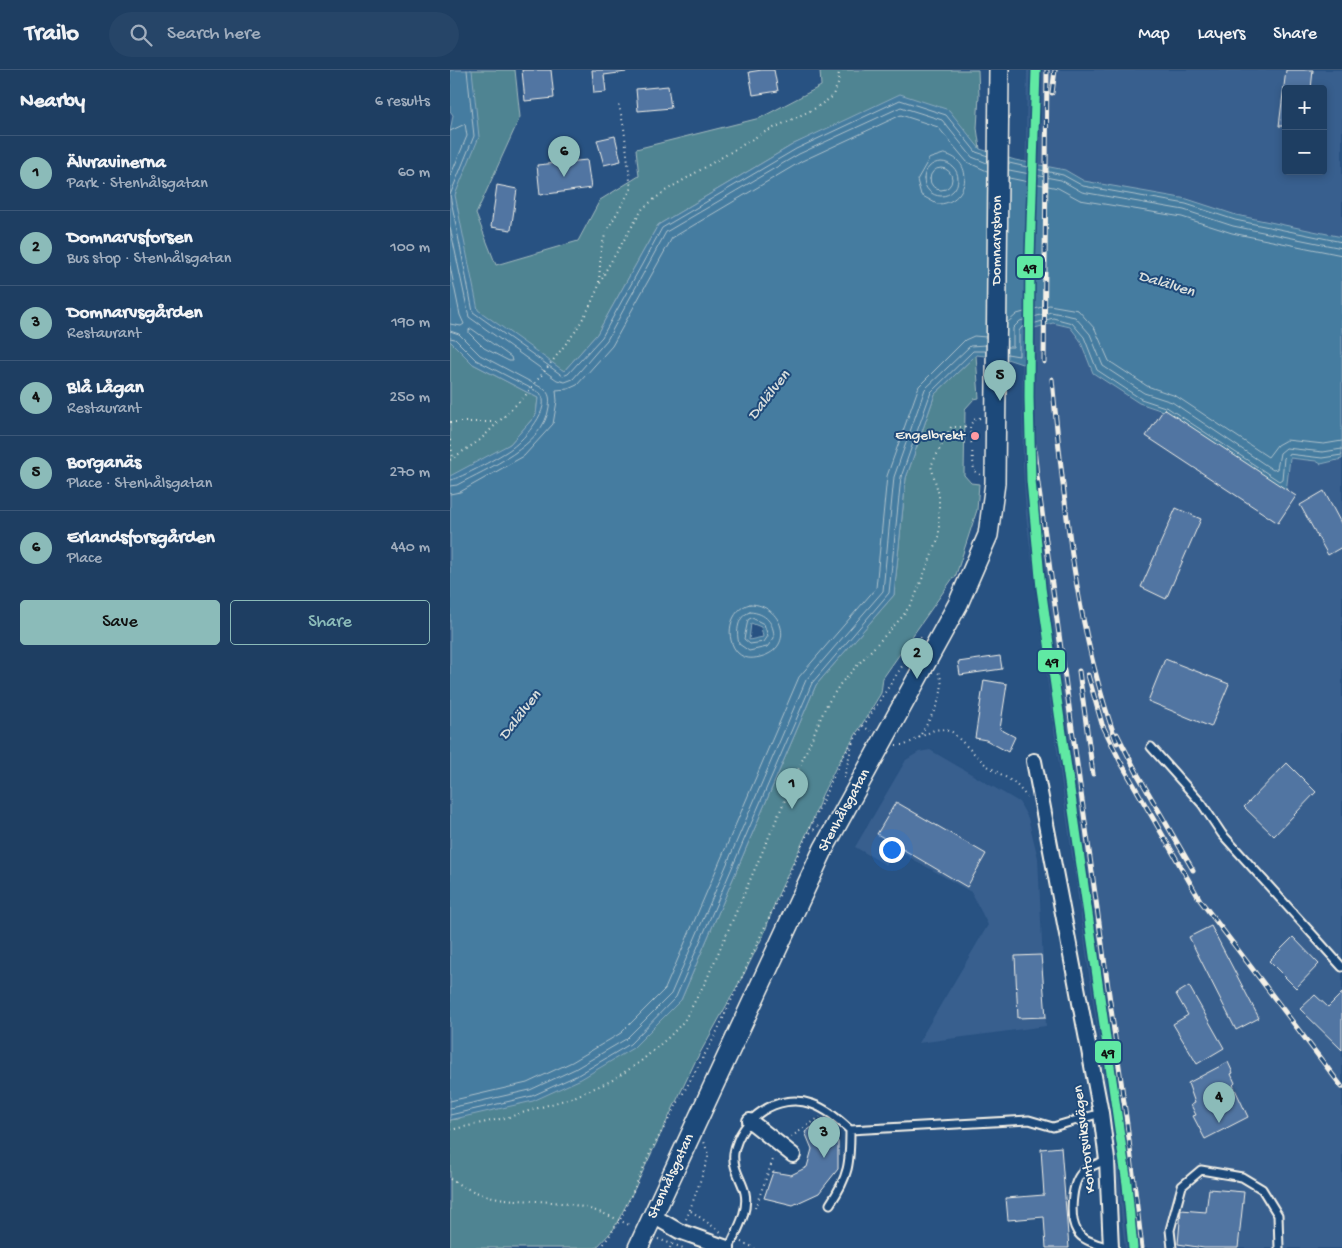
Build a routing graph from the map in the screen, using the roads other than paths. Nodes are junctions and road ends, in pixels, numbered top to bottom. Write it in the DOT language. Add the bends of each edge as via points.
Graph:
graph roads {
  1 [pos="999,70"];
  2 [pos="995,364"];
  3 [pos="1151,747"];
  4 [pos="1034,761"];
  5 [pos="1342,967"];
  6 [pos="1101,1113"];
  7 [pos="750,1121"];
  8 [pos="850,1130"];
  9 [pos="793,1155"];
  10 [pos="1107,1160"];
  11 [pos="830,1204"];
  12 [pos="653,1216"];
  13 [pos="730,1245"];
  14 [pos="638,1248"];
  15 [pos="1109,1248"];
  16 [pos="1172,1248"];
  17 [pos="1279,1248"];
  1 -- 2 [label="street, Domnarvsbron"];
  2 -- 12 [label="street, Stenhålsgatan" via="995,483 988,535 958,604 824,848"];
  3 -- 5 [label="lane" via="1202,804 1222,834"];
  4 -- 6 [label="street, Kontorsviksvägen"];
  6 -- 8 [label="lane" via="1053,1127 1029,1120"];
  6 -- 10 [label="street, Kontorsviksvägen"];
  7 -- 8 [label="lane" via="778,1103 794,1101 812,1104"];
  7 -- 9 [label="street"];
  7 -- 13 [label="lane" via="734,1154 746,1205"];
  8 -- 11 [label="lane" via="850,1164"];
  10 -- 15 [label="street, Kontorsviksvägen"];
  10 -- 15 [label="lane" via="1081,1173 1074,1188 1072,1208 1077,1232 1085,1239"];
  12 -- 13 [label="street" via="679,1231"];
  12 -- 14 [label="street, Stenhålsgatan"];
  16 -- 17 [label="lane" via="1170,1230 1182,1186 1201,1170 1242,1177 1262,1189 1278,1215"];
}
